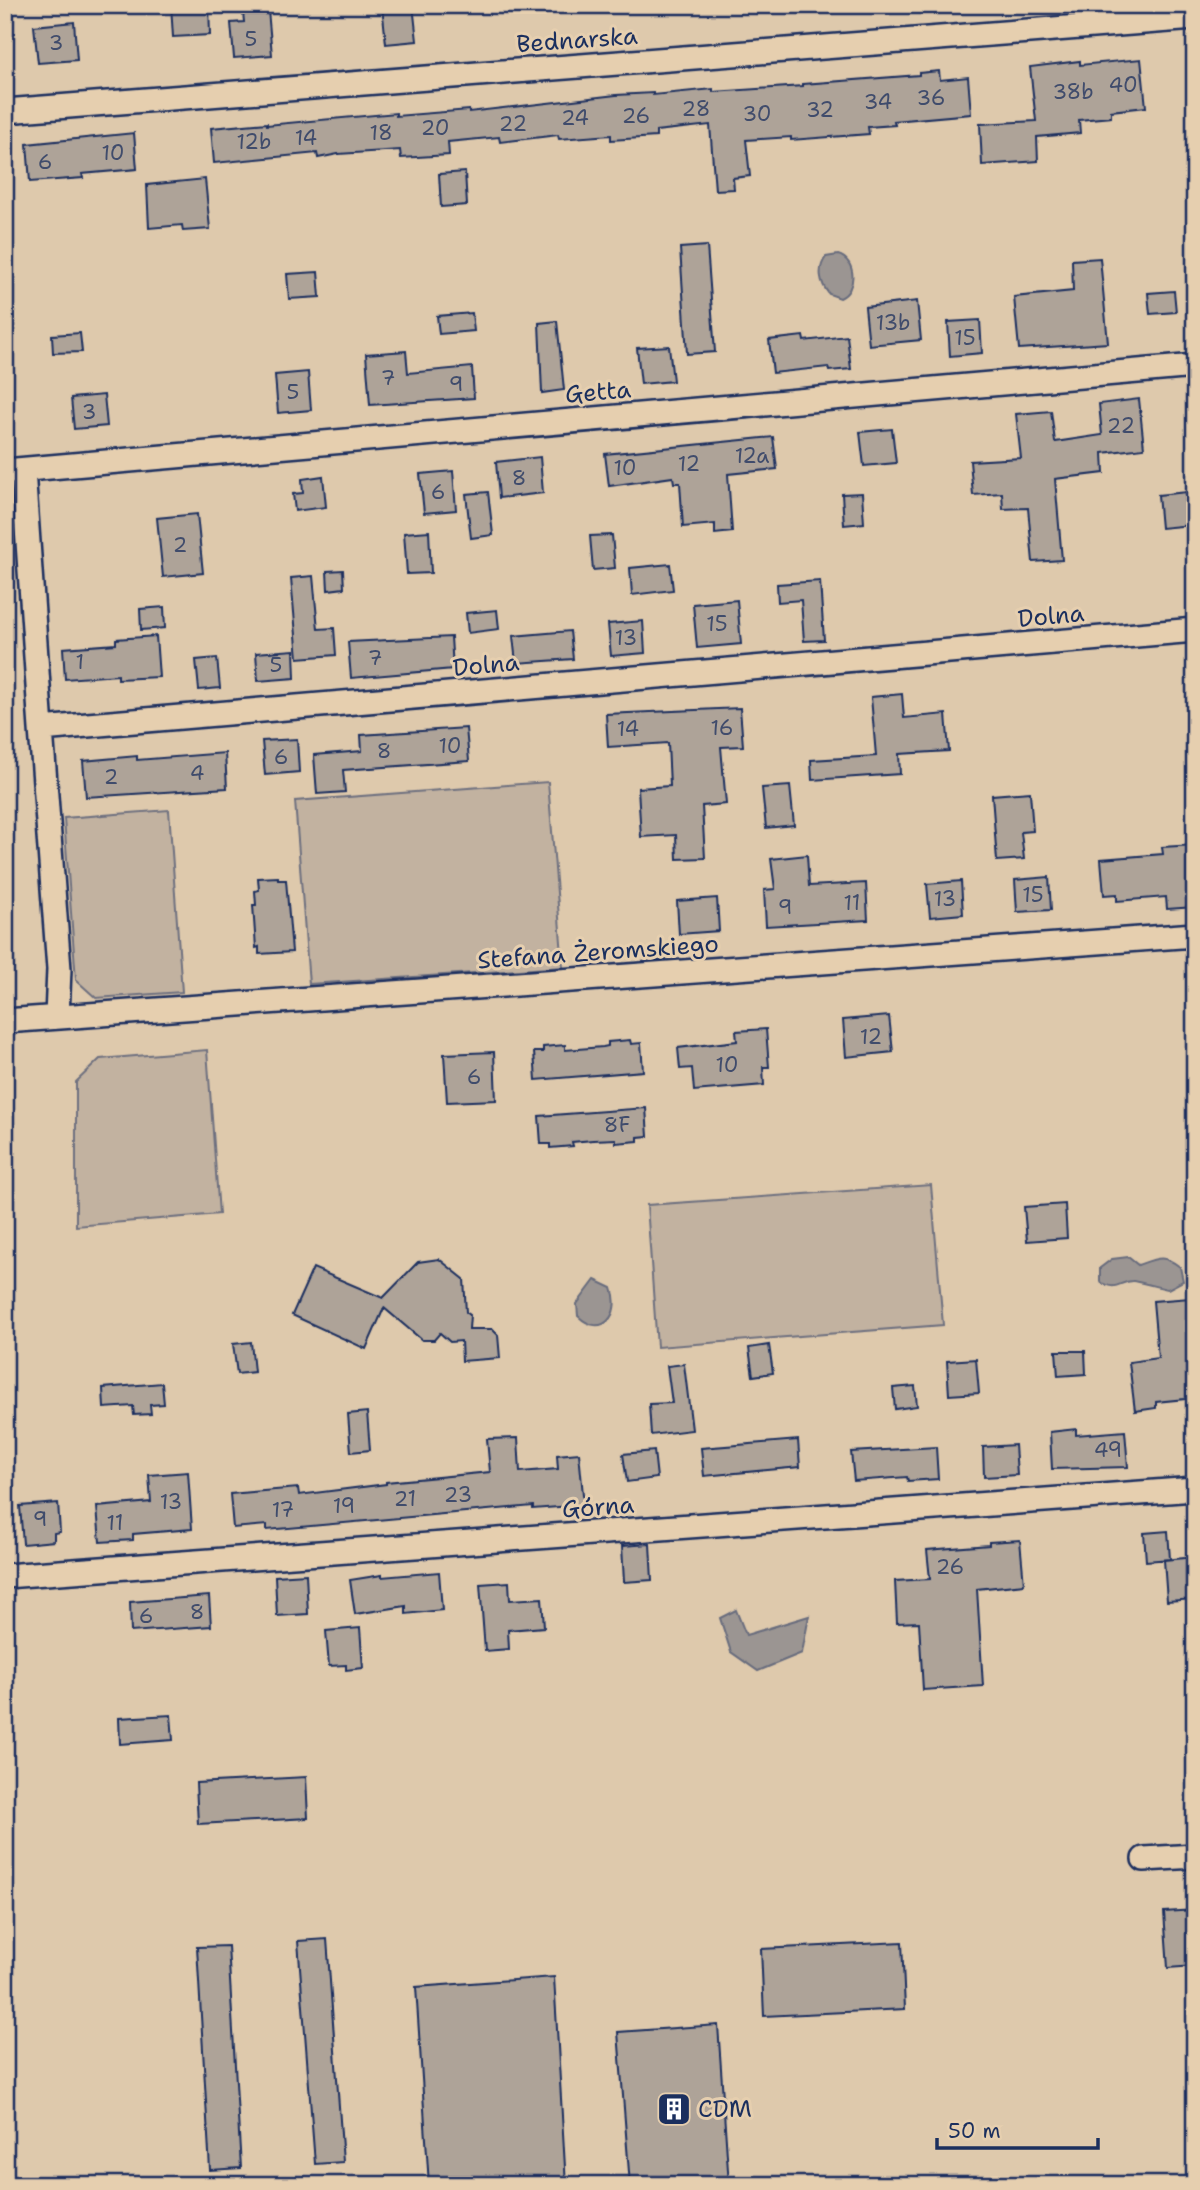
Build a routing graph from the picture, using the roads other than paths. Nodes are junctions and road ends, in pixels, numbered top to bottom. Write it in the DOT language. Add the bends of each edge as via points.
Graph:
graph roads {
  1 [pos="1195,18"];
  2 [pos="5,111"];
  3 [pos="1195,366"];
  4 [pos="14,471"];
  5 [pos="1195,630"];
  6 [pos="41,729"];
  7 [pos="1195,935"];
  8 [pos="57,1017"];
  9 [pos="5,1021"];
  10 [pos="1195,1489"];
  11 [pos="5,1576"];
  12 [pos="1195,1856"];
  13 [pos="1144,1859"];
  1 -- 2 [label="street, Bednarska"];
  3 -- 4 [label="street, Getta"];
  4 -- 6 [label="street"];
  5 -- 6 [label="street, Dolna"];
  6 -- 8 [label="street" via="59,969"];
  7 -- 8 [label="street, Stefana Żeromskiego"];
  8 -- 9 [label="street, Stefana Żeromskiego"];
  10 -- 11 [label="street, Górna"];
  12 -- 13 [label="street"];
}
